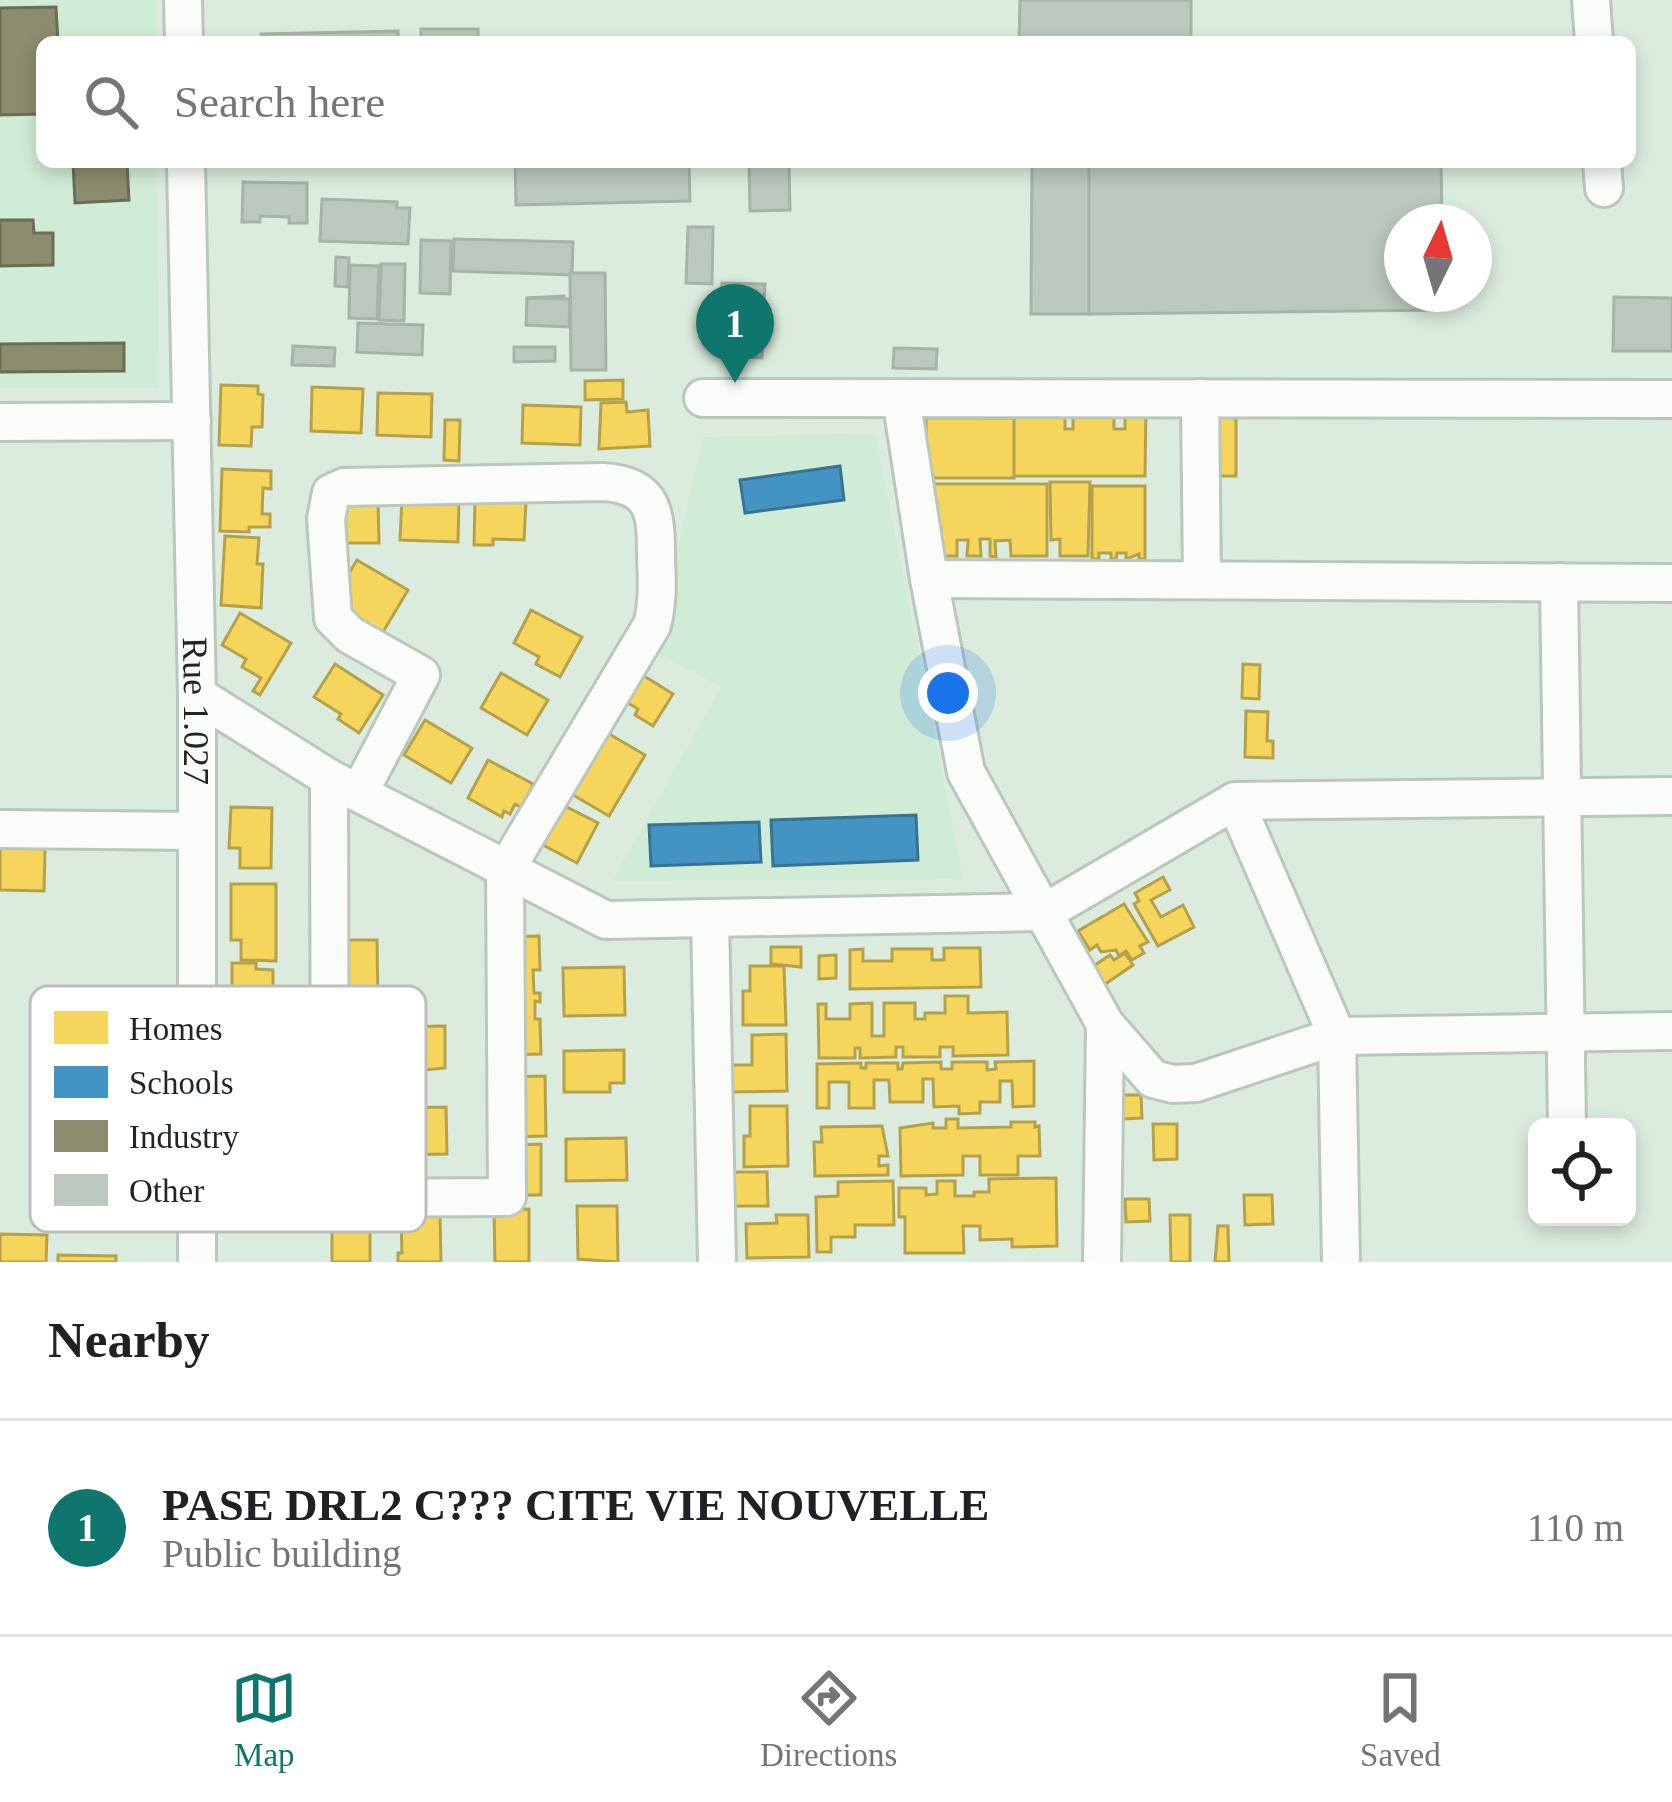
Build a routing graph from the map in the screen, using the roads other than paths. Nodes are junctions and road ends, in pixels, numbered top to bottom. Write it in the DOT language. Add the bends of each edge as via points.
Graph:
graph roads {
  1 [pos="183,0"];
  2 [pos="1591,0"];
  3 [pos="184,36"];
  4 [pos="1594,36"];
  5 [pos="187,168"];
  6 [pos="703,398"];
  7 [pos="901,398"];
  8 [pos="1200,398"];
  9 [pos="1672,399"];
  10 [pos="192,421"];
  11 [pos="0,422"];
  12 [pos="929,579"];
  13 [pos="1202,580"];
  14 [pos="1559,582"];
  15 [pos="1672,583"];
  16 [pos="197,695"];
  17 [pos="344,786"];
  18 [pos="1672,796"];
  19 [pos="1562,797"];
  20 [pos="1234,801"];
  21 [pos="0,829"];
  22 [pos="194,830"];
  23 [pos="506,871"];
  24 [pos="1045,912"];
  25 [pos="710,918"];
  26 [pos="195,986"];
  27 [pos="337,986"];
  28 [pos="1105,1024"];
  29 [pos="1672,1031"];
  30 [pos="1566,1033"];
  31 [pos="1337,1036"];
  32 [pos="1567,1118"];
  33 [pos="426,1197"];
  34 [pos="197,1232"];
  35 [pos="197,1262"];
  36 [pos="717,1262"];
  37 [pos="1102,1262"];
  38 [pos="1341,1262"];
  1 -- 3 [label="street"];
  2 -- 4 [label="street"];
  5 -- 10 [label="street, Rue 1.027"];
  6 -- 7 [label="street"];
  7 -- 8 [label="street"];
  7 -- 12 [label="street"];
  8 -- 9 [label="street"];
  8 -- 13 [label="street"];
  10 -- 11 [label="street"];
  10 -- 16 [label="street, Rue 1.027"];
  12 -- 13 [label="street"];
  12 -- 24 [label="street" via="967,772"];
  13 -- 14 [label="street"];
  14 -- 15 [label="street"];
  14 -- 19 [label="street"];
  16 -- 17 [label="street"];
  16 -- 22 [label="street, Rue 1.027"];
  17 -- 23 [label="street"];
  17 -- 23 [label="street" via="421,675 333,618 331,493 629,486 656,515 652,625"];
  17 -- 27 [label="street"];
  18 -- 19 [label="street"];
  19 -- 20 [label="street"];
  19 -- 30 [label="street"];
  20 -- 24 [label="street"];
  20 -- 31 [label="street"];
  21 -- 22 [label="street"];
  22 -- 26 [label="street, Rue 1.027"];
  23 -- 25 [label="street" via="606,920"];
  23 -- 33 [label="street" via="507,1197"];
  24 -- 25 [label="street"];
  24 -- 28 [label="street"];
  25 -- 36 [label="street"];
  28 -- 31 [label="street" via="1153,1078 1173,1084"];
  28 -- 37 [label="street"];
  29 -- 30 [label="street"];
  30 -- 31 [label="street"];
  30 -- 32 [label="street"];
  31 -- 38 [label="street"];
  34 -- 35 [label="street, Rue 1.027"];
}
